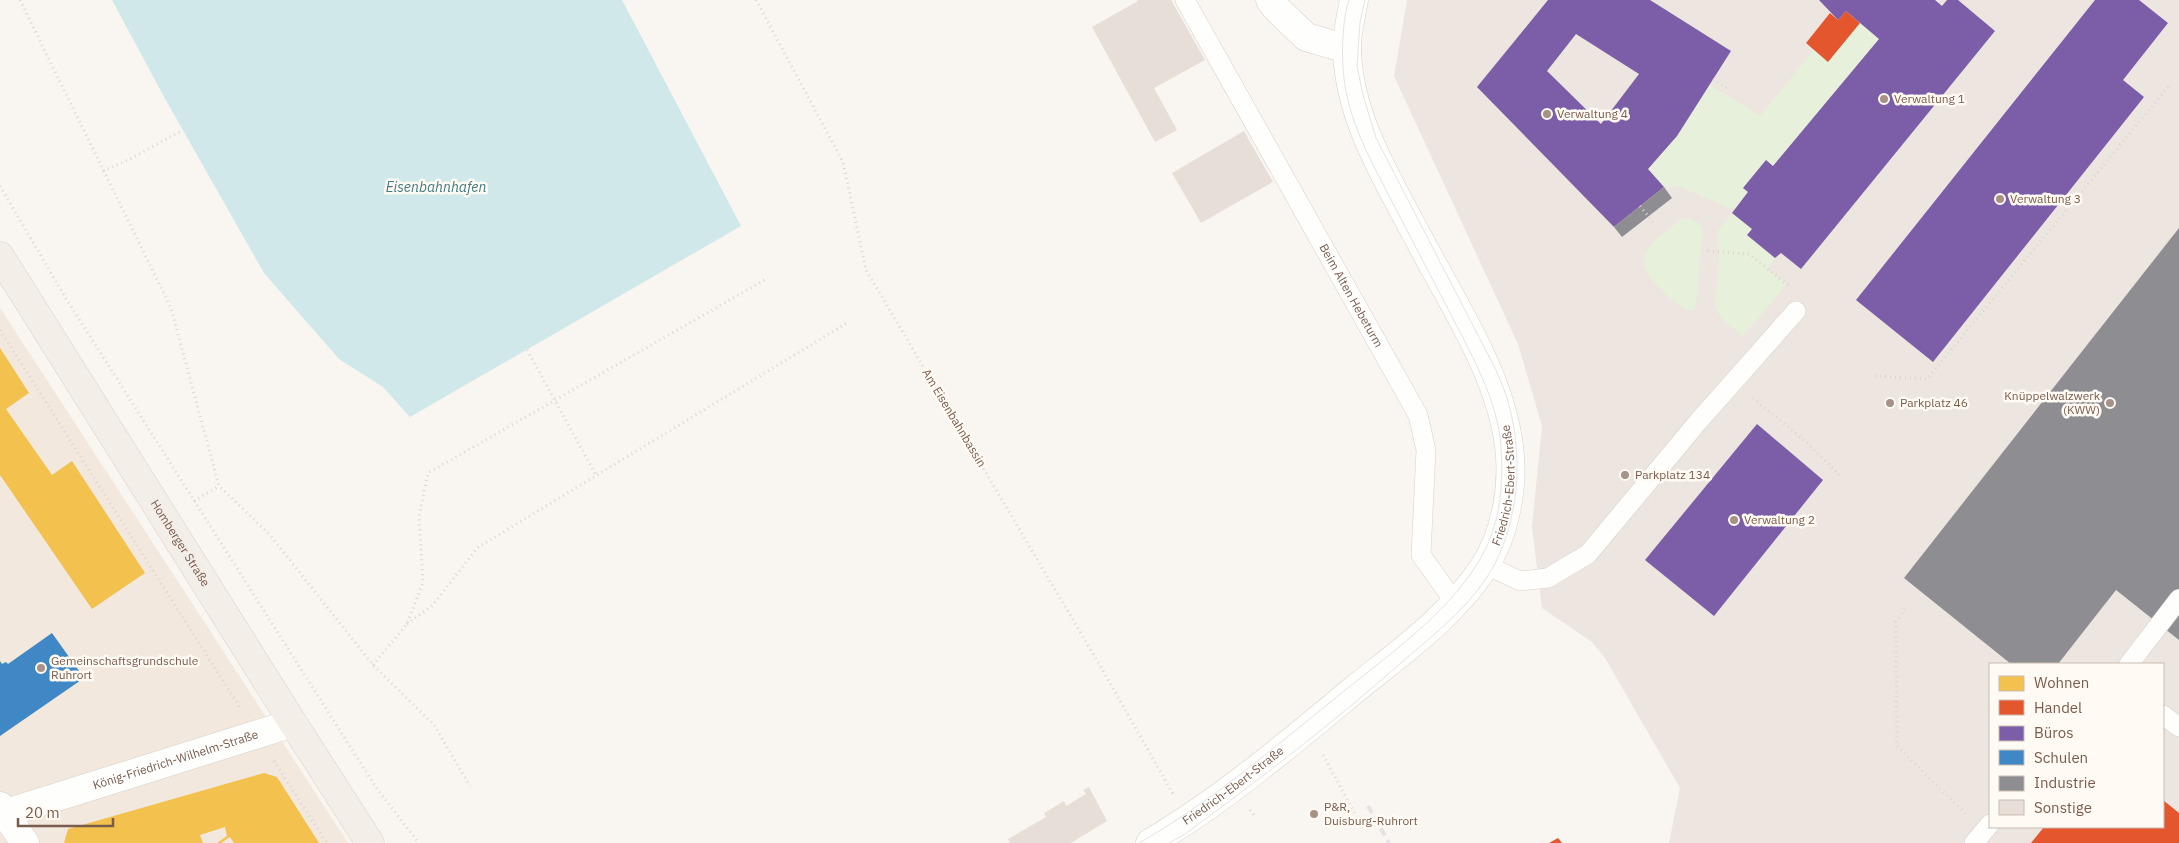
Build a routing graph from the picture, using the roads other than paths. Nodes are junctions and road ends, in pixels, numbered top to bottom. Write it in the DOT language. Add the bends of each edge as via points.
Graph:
graph roads {
  1 [pos="1185,0"];
  2 [pos="1270,0"];
  3 [pos="1354,0"];
  4 [pos="1347,49"];
  5 [pos="0,256"];
  6 [pos="1796,311"];
  7 [pos="1486,564"];
  8 [pos="2179,599"];
  9 [pos="1456,604"];
  10 [pos="2130,663"];
  11 [pos="2164,716"];
  12 [pos="293,723"];
  13 [pos="2179,727"];
  14 [pos="2,811"];
  15 [pos="369,838"];
  16 [pos="25,843"];
  17 [pos="1150,843"];
  1 -- 9 [label="lane, Beim Alten Hebeturm" via="1418,415 1426,450 1422,555"];
  2 -- 4 [label="main road" via="1306,37"];
  3 -- 4 [label="main road, Friedrich-Ebert-Straße"];
  4 -- 7 [label="main road, Friedrich-Ebert-Straße" via="1351,91 1367,140 1481,357 1500,403 1509,448 1510,490 1503,526"];
  5 -- 12 [label="main road, Homberger Straße"];
  6 -- 7 [label="lane" via="1588,554 1548,578 1520,581"];
  7 -- 9 [label="main road, Friedrich-Ebert-Straße"];
  8 -- 10 [label="lane"];
  9 -- 17 [label="main road, Friedrich-Ebert-Straße" via="1308,728 1188,821"];
  11 -- 13 [label="lane"];
  12 -- 14 [label="main road, König-Friedrich-Wilhelm-Straße"];
  12 -- 15 [label="main road, Homberger Straße"];
  14 -- 16 [label="main road"];
}
